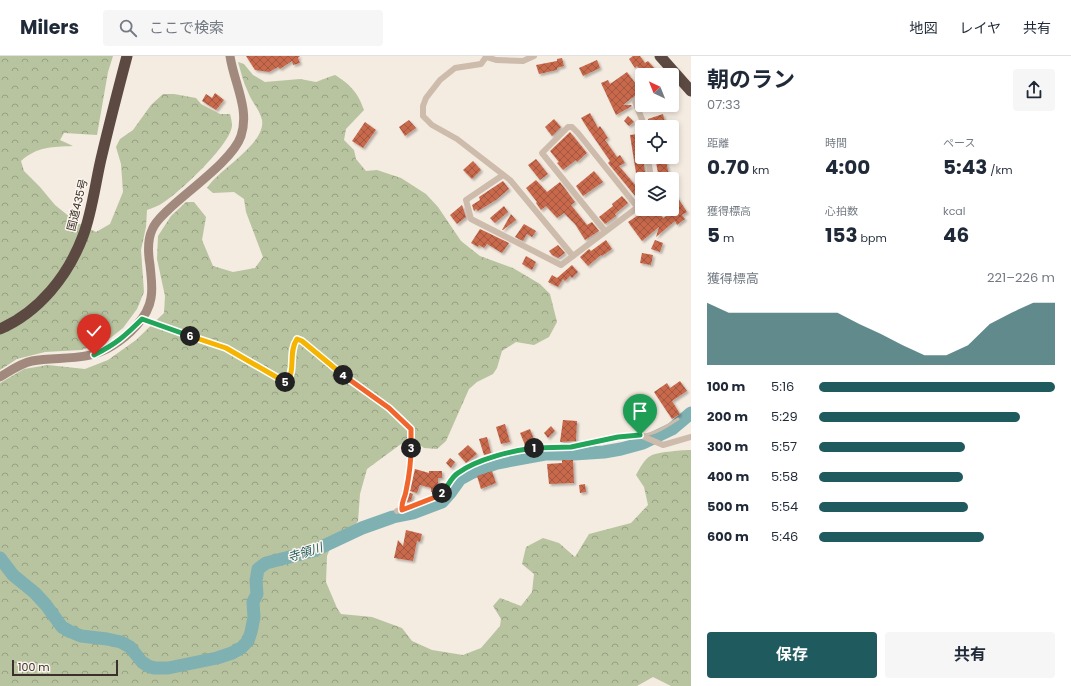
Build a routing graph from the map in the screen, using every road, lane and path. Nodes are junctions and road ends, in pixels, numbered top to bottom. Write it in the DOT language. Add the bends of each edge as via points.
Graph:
graph roads {
  1 [pos="127,56"];
  2 [pos="230,56"];
  3 [pos="534,56"];
  4 [pos="660,56"];
  5 [pos="485,57"];
  6 [pos="667,68"];
  7 [pos="679,81"];
  8 [pos="691,91"];
  9 [pos="503,175"];
  10 [pos="635,200"];
  11 [pos="635,210"];
  12 [pos="605,231"];
  13 [pos="573,256"];
  14 [pos="142,319"];
  15 [pos="0,329"];
  16 [pos="0,377"];
  17 [pos="678,419"];
  18 [pos="641,436"];
  19 [pos="691,437"];
  20 [pos="400,510"];
  1 -- 15 [label="highway, 国道435号" via="84,235 57,284 26,313"];
  2 -- 14 [label="street" via="243,110 244,123 240,137 223,161 171,207 152,229 148,252 152,297"];
  3 -- 5 [label="street" via="522,61"];
  4 -- 6 [label="highway"];
  5 -- 9 [label="street" via="481,64 456,68 440,80 426,98 423,116"];
  7 -- 8 [label="highway"];
  9 -- 13 [label="street" via="510,180"];
  9 -- 13 [label="street" via="466,200 472,219 561,264"];
  10 -- 12 [label="street" via="572,127 568,127 542,153"];
  11 -- 12 [label="street"];
  12 -- 13 [label="street"];
  14 -- 16 [label="street" via="112,346 94,355 32,361"];
  14 -- 20 [label="path" via="226,348 287,382 291,377 292,346 297,339 302,341 389,408 411,429 411,466"];
  17 -- 18 [label="lane"];
  18 -- 19 [label="street" via="662,445"];
  18 -- 20 [label="street" via="618,437 571,447 540,447 513,451 474,464 456,474 438,496"];
}
